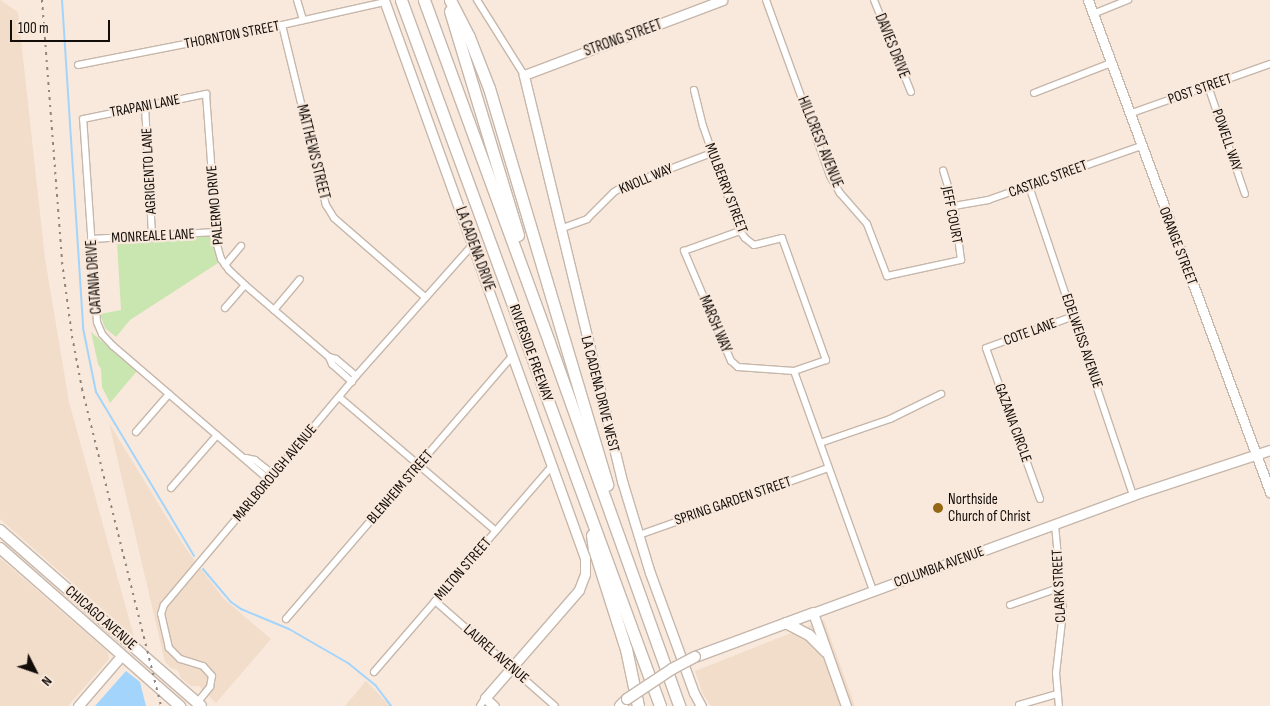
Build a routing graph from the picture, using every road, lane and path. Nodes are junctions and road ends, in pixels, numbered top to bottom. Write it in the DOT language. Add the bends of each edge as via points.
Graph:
graph roads {
  1 [pos="297,0"];
  2 [pos="397,0"];
  3 [pos="401,0"];
  4 [pos="424,0"];
  5 [pos="446,0"];
  6 [pos="450,0"];
  7 [pos="477,0"];
  8 [pos="722,0"];
  9 [pos="766,0"];
  10 [pos="874,0"];
  11 [pos="1088,0"];
  12 [pos="1128,0"];
  13 [pos="384,1"];
  14 [pos="1093,14"];
  15 [pos="303,20"];
  16 [pos="282,25"];
  17 [pos="416,42"];
  18 [pos="1111,63"];
  19 [pos="1270,64"];
  20 [pos="78,65"];
  21 [pos="524,75"];
  22 [pos="1208,86"];
  23 [pos="694,90"];
  24 [pos="911,92"];
  25 [pos="1034,93"];
  26 [pos="206,94"];
  27 [pos="145,106"];
  28 [pos="1130,114"];
  29 [pos="83,119"];
  30 [pos="1141,146"];
  31 [pos="712,153"];
  32 [pos="943,170"];
  33 [pos="1029,186"];
  34 [pos="1245,194"];
  35 [pos="954,206"];
  36 [pos="560,229"];
  37 [pos="740,231"];
  38 [pos="216,232"];
  39 [pos="152,236"];
  40 [pos="91,239"];
  41 [pos="473,244"];
  42 [pos="241,246"];
  43 [pos="961,260"];
  44 [pos="225,265"];
  45 [pos="300,279"];
  46 [pos="245,285"];
  47 [pos="425,297"];
  48 [pos="225,308"];
  49 [pos="274,310"];
  50 [pos="1074,316"];
  51 [pos="550,342"];
  52 [pos="986,348"];
  53 [pos="513,355"];
  54 [pos="329,357"];
  55 [pos="826,360"];
  56 [pos="794,371"];
  57 [pos="356,376"];
  58 [pos="352,382"];
  59 [pos="168,394"];
  60 [pos="941,394"];
  61 [pos="339,396"];
  62 [pos="136,432"];
  63 [pos="217,434"];
  64 [pos="820,443"];
  65 [pos="1270,450"];
  66 [pos="1256,455"];
  67 [pos="418,465"];
  68 [pos="552,466"];
  69 [pos="828,468"];
  70 [pos="271,477"];
  71 [pos="171,488"];
  72 [pos="1270,492"];
  73 [pos="1133,495"];
  74 [pos="1040,499"];
  75 [pos="588,508"];
  76 [pos="1056,525"];
  77 [pos="0,530"];
  78 [pos="496,531"];
  79 [pos="639,535"];
  80 [pos="0,548"];
  81 [pos="1061,587"];
  82 [pos="636,590"];
  83 [pos="873,591"];
  84 [pos="435,601"];
  85 [pos="1010,605"];
  86 [pos="87,606"];
  87 [pos="813,613"];
  88 [pos="286,619"];
  89 [pos="786,623"];
  90 [pos="656,640"];
  91 [pos="826,652"];
  92 [pos="122,655"];
  93 [pos="512,668"];
  94 [pos="374,672"];
  95 [pos="1057,694"];
  96 [pos="482,702"];
  97 [pos="623,702"];
  98 [pos="198,705"];
  99 [pos="1020,705"];
  100 [pos="78,706"];
  101 [pos="180,706"];
  102 [pos="494,706"];
  103 [pos="556,706"];
  104 [pos="638,706"];
  105 [pos="660,706"];
  106 [pos="678,706"];
  107 [pos="686,706"];
  108 [pos="701,706"];
  109 [pos="846,706"];
  110 [pos="1060,706"];
  1 -- 15 [label="street"];
  2 -- 17 [label="highway"];
  3 -- 17 [label="highway, RIVERSIDE FREEWAY"];
  4 -- 51 [label="highway, RIVERSIDE FREEWAY"];
  5 -- 51 [label="highway"];
  6 -- 82 [label="highway" via="489,88 574,368"];
  7 -- 21 [label="street"];
  8 -- 21 [label="street, STRONG STREET"];
  9 -- 43 [label="street, HILLCREST AVENUE" via="830,176 867,224 887,276"];
  10 -- 24 [label="street, DAVIES DRIVE"];
  11 -- 14 [label="street, ORANGE STREET"];
  12 -- 14 [label="street"];
  13 -- 15 [label="street, THORNTON STREET"];
  13 -- 41 [label="street, LA CADENA DRIVE"];
  14 -- 18 [label="street, ORANGE STREET"];
  15 -- 16 [label="street, THORNTON STREET"];
  16 -- 20 [label="street, THORNTON STREET"];
  16 -- 47 [label="street, MATTHEWS STREET" via="326,205 334,218"];
  17 -- 75 [label="highway, RIVERSIDE FREEWAY"];
  18 -- 25 [label="street"];
  18 -- 28 [label="street, ORANGE STREET"];
  19 -- 22 [label="street, POST STREET"];
  21 -- 36 [label="street, LA CADENA DRIVE WEST"];
  22 -- 28 [label="street, POST STREET"];
  22 -- 34 [label="street, POWELL WAY"];
  23 -- 31 [label="street, MULBERRY STREET"];
  26 -- 27 [label="street, TRAPANI LANE"];
  26 -- 38 [label="street, PALERMO DRIVE"];
  27 -- 29 [label="street, TRAPANI LANE"];
  27 -- 39 [label="street, AGRIGENTO LANE"];
  28 -- 30 [label="street, ORANGE STREET"];
  29 -- 40 [label="street, CATANIA DRIVE"];
  30 -- 33 [label="street, CASTAIC STREET"];
  30 -- 66 [label="street, ORANGE STREET"];
  31 -- 36 [label="street, KNOLL WAY" via="622,187 587,219"];
  31 -- 37 [label="street, MULBERRY STREET"];
  32 -- 35 [label="street, JEFF COURT"];
  33 -- 35 [label="street, CASTAIC STREET" via="988,200"];
  33 -- 50 [label="street, EDELWEISS AVENUE"];
  35 -- 43 [label="street, JEFF COURT"];
  36 -- 79 [label="street, LA CADENA DRIVE WEST" via="608,428"];
  37 -- 55 [label="street, MULBERRY STREET" via="754,245 782,238"];
  37 -- 56 [label="street, MARSH WAY" via="684,251 731,362 738,367"];
  38 -- 39 [label="street, MONREALE LANE"];
  38 -- 44 [label="street, PALERMO DRIVE"];
  39 -- 40 [label="street, MONREALE LANE"];
  40 -- 59 [label="street, CATANIA DRIVE" via="97,322 102,334"];
  41 -- 47 [label="street, MARLBOROUGH AVENUE"];
  41 -- 53 [label="street, LA CADENA DRIVE"];
  42 -- 44 [label="street"];
  44 -- 46 [label="street, PALERMO DRIVE"];
  45 -- 49 [label="street"];
  46 -- 48 [label="street"];
  46 -- 49 [label="street, PALERMO DRIVE"];
  47 -- 57 [label="street, MARLBOROUGH AVENUE"];
  49 -- 54 [label="street, PALERMO DRIVE"];
  50 -- 52 [label="street, COTE LANE"];
  50 -- 73 [label="street, EDELWEISS AVENUE"];
  51 -- 82 [label="highway, RIVERSIDE FREEWAY"];
  52 -- 74 [label="street, GAZANIA CIRCLE"];
  53 -- 67 [label="street, BLENHEIM STREET"];
  53 -- 68 [label="street, LA CADENA DRIVE"];
  54 -- 57 [label="street, PALERMO DRIVE"];
  54 -- 58 [label="street, PALERMO DRIVE" via="332,364"];
  55 -- 56 [label="street, MARSH WAY"];
  56 -- 64 [label="street"];
  57 -- 58 [label="street, MARLBOROUGH AVENUE"];
  58 -- 61 [label="street, MARLBOROUGH AVENUE"];
  59 -- 62 [label="street"];
  59 -- 63 [label="street, CATANIA DRIVE"];
  60 -- 64 [label="street" via="890,419"];
  61 -- 67 [label="street"];
  61 -- 70 [label="street, MARLBOROUGH AVENUE"];
  63 -- 70 [label="street, CATANIA DRIVE"];
  63 -- 71 [label="street"];
  64 -- 69 [label="street"];
  65 -- 66 [label="street, COLUMBIA AVENUE"];
  66 -- 72 [label="street, ORANGE STREET"];
  66 -- 73 [label="street, COLUMBIA AVENUE"];
  67 -- 78 [label="street"];
  67 -- 88 [label="street, BLENHEIM STREET"];
  68 -- 78 [label="street, MILTON STREET"];
  68 -- 93 [label="street, LA CADENA DRIVE" via="585,558 582,584"];
  69 -- 79 [label="street, SPRING GARDEN STREET"];
  69 -- 83 [label="street"];
  70 -- 98 [label="street, MARLBOROUGH AVENUE" via="162,608 167,640 174,655 203,666 212,676 210,687"];
  73 -- 76 [label="street, COLUMBIA AVENUE"];
  75 -- 104 [label="highway" via="594,549 626,649"];
  75 -- 105 [label="highway, RIVERSIDE FREEWAY"];
  76 -- 81 [label="street, CLARK STREET"];
  76 -- 83 [label="street, COLUMBIA AVENUE"];
  77 -- 86 [label="main road, CHICAGO AVENUE"];
  78 -- 84 [label="street, MILTON STREET"];
  79 -- 108 [label="street, LA CADENA DRIVE WEST"];
  80 -- 92 [label="main road, CHICAGO AVENUE"];
  81 -- 85 [label="street"];
  81 -- 95 [label="street, CLARK STREET" via="1063,612 1056,673"];
  82 -- 90 [label="highway, RIVERSIDE FREEWAY"];
  83 -- 87 [label="street, COLUMBIA AVENUE"];
  84 -- 93 [label="street, LAUREL AVENUE"];
  84 -- 94 [label="street, MILTON STREET"];
  86 -- 92 [label="main road" via="99,626 123,648"];
  86 -- 98 [label="main road, CHICAGO AVENUE"];
  87 -- 89 [label="main road, COLUMBIA AVENUE"];
  87 -- 91 [label="street"];
  89 -- 91 [label="main road" via="809,635"];
  89 -- 97 [label="main road, COLUMBIA AVENUE, bridge" via="694,657"];
  90 -- 106 [label="highway, RIVERSIDE FREEWAY"];
  90 -- 107 [label="highway" via="667,656"];
  91 -- 109 [label="street"];
  92 -- 100 [label="street"];
  92 -- 101 [label="main road, CHICAGO AVENUE"];
  93 -- 96 [label="street"];
  93 -- 103 [label="street, LAUREL AVENUE"];
  95 -- 99 [label="street"];
  95 -- 110 [label="street, CLARK STREET"];
  96 -- 102 [label="street"];
}
